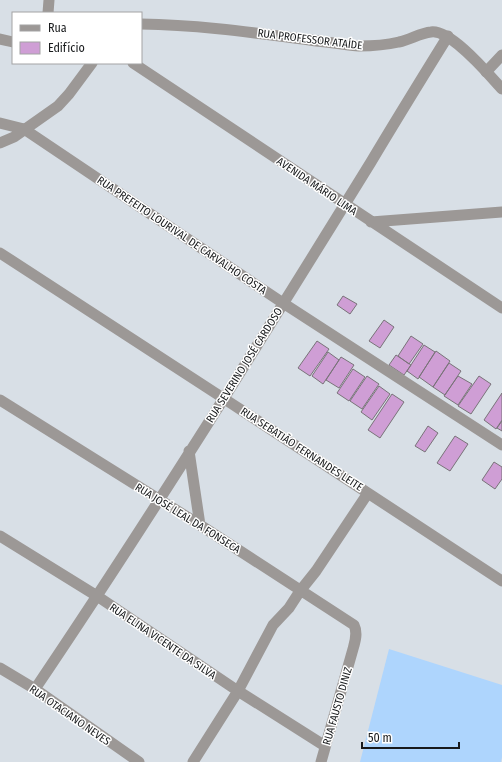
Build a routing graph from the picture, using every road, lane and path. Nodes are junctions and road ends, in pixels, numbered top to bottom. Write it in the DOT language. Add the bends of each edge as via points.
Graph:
graph roads {
  1 [pos="49,0"];
  2 [pos="48,12"];
  3 [pos="142,24"];
  4 [pos="448,36"];
  5 [pos="0,39"];
  6 [pos="12,42"];
  7 [pos="502,55"];
  8 [pos="91,64"];
  9 [pos="135,64"];
  10 [pos="486,72"];
  11 [pos="502,89"];
  12 [pos="0,123"];
  13 [pos="24,129"];
  14 [pos="0,143"];
  15 [pos="345,203"];
  16 [pos="502,212"];
  17 [pos="371,222"];
  18 [pos="0,253"];
  19 [pos="283,302"];
  20 [pos="502,308"];
  21 [pos="223,398"];
  22 [pos="0,400"];
  23 [pos="502,445"];
  24 [pos="190,451"];
  25 [pos="368,493"];
  26 [pos="159,499"];
  27 [pos="200,525"];
  28 [pos="0,536"];
  29 [pos="502,581"];
  30 [pos="300,590"];
  31 [pos="97,596"];
  32 [pos="353,650"];
  33 [pos="0,668"];
  34 [pos="34,689"];
  35 [pos="238,691"];
  36 [pos="325,746"];
  37 [pos="139,762"];
  38 [pos="193,762"];
  39 [pos="321,762"];
  1 -- 2 [label="street"];
  3 -- 4 [label="street, RUA PROFESSOR ATAÍDE" via="220,28 359,46 400,42 431,32"];
  4 -- 10 [label="street"];
  4 -- 15 [label="street, RUA SEVERINO JOSÉ CARDOSO"];
  5 -- 6 [label="street"];
  7 -- 10 [label="street"];
  8 -- 13 [label="street" via="63,101"];
  9 -- 15 [label="street, AVENIDA MÁRIO LIMA"];
  10 -- 11 [label="street"];
  12 -- 13 [label="street, RUA PREFEITO LOURIVAL DE CARVALHO COSTA"];
  13 -- 14 [label="street"];
  13 -- 19 [label="street, RUA PREFEITO LOURIVAL DE CARVALHO COSTA"];
  15 -- 17 [label="street, AVENIDA MÁRIO LIMA"];
  15 -- 19 [label="street, RUA SEVERINO JOSÉ CARDOSO"];
  16 -- 17 [label="street"];
  17 -- 20 [label="street, AVENIDA MÁRIO LIMA"];
  18 -- 21 [label="street, RUA SEBATIÃO FERNANDES LEITE"];
  19 -- 21 [label="street, RUA SEVERINO JOSÉ CARDOSO"];
  19 -- 23 [label="street, RUA PREFEITO LOURIVAL DE CARVALHO COSTA"];
  21 -- 24 [label="street, RUA SEVERINO JOSÉ CARDOSO"];
  21 -- 25 [label="street, RUA SEBATIÃO FERNANDES LEITE"];
  22 -- 26 [label="street, RUA JOSÉ LEAL DA FONSECA"];
  24 -- 26 [label="street, RUA SEVERINO JOSÉ CARDOSO"];
  24 -- 27 [label="street"];
  25 -- 29 [label="street, RUA SEBATIÃO FERNANDES LEITE"];
  25 -- 30 [label="street" via="316,571"];
  26 -- 27 [label="street, RUA JOSÉ LEAL DA FONSECA"];
  26 -- 31 [label="street, RUA SEVERINO JOSÉ CARDOSO"];
  27 -- 30 [label="street, RUA JOSÉ LEAL DA FONSECA"];
  28 -- 31 [label="street, RUA ELINA VICENTE DA SILVA"];
  30 -- 32 [label="street, RUA JOSÉ LEAL DA FONSECA" via="354,625 356,634"];
  30 -- 35 [label="street" via="289,608 273,625"];
  31 -- 34 [label="street, RUA SEVERINO JOSÉ CARDOSO"];
  31 -- 35 [label="street, RUA ELINA VICENTE DA SILVA"];
  32 -- 36 [label="street, RUA FAUSTO DINIZ"];
  33 -- 34 [label="street, RUA OTACIANO NEVES"];
  34 -- 37 [label="street, RUA OTACIANO NEVES"];
  35 -- 36 [label="street, RUA ELINA VICENTE DA SILVA"];
  35 -- 38 [label="street"];
  36 -- 39 [label="street, RUA FAUSTO DINIZ"];
}
